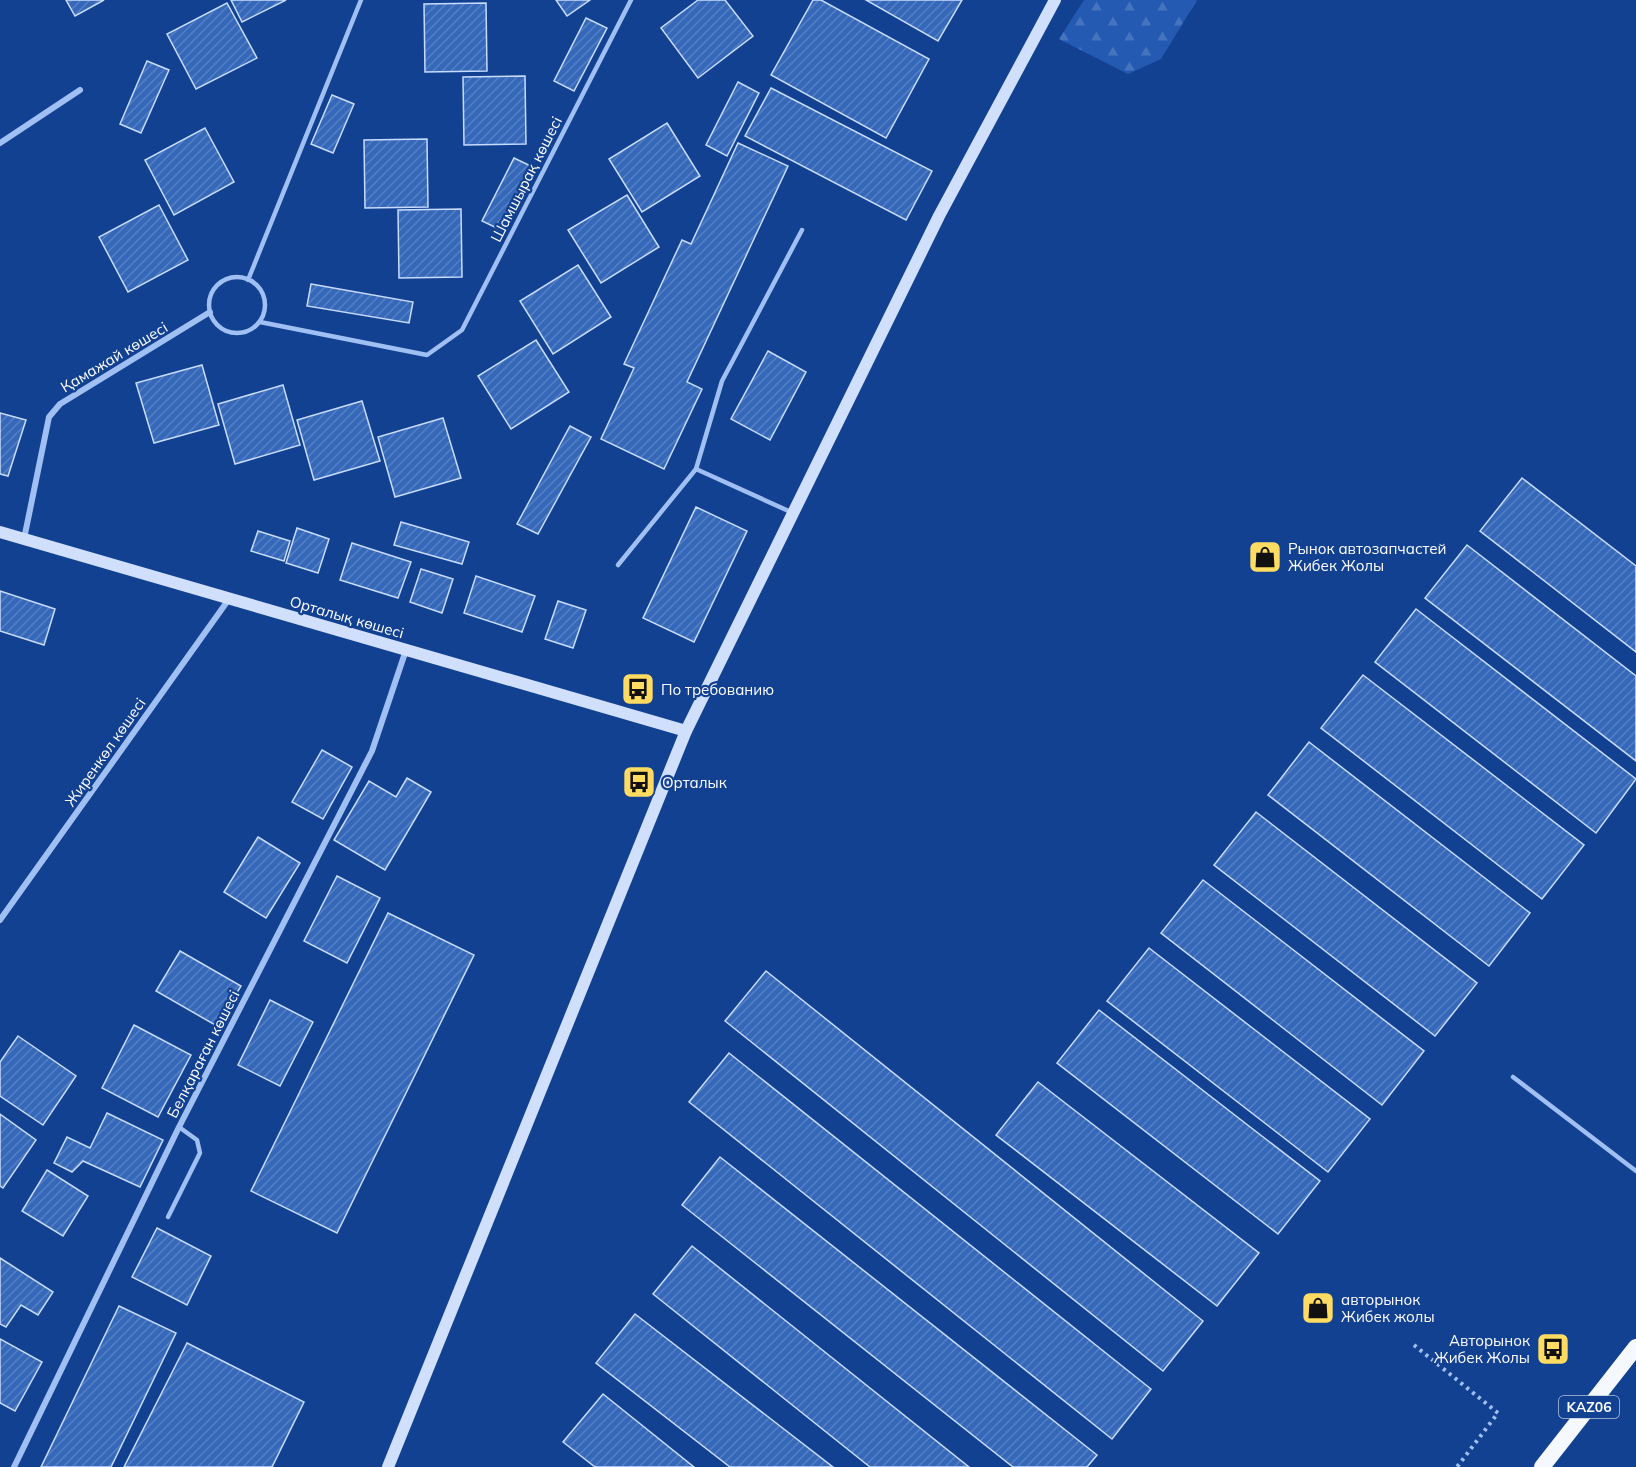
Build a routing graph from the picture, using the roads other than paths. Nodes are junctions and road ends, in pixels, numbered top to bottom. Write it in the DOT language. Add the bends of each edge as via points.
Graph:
graph roads {
  1 [pos="362,0"];
  2 [pos="631,0"];
  3 [pos="1055,0"];
  4 [pos="80,90"];
  5 [pos="0,143"];
  6 [pos="802,230"];
  7 [pos="248,280"];
  8 [pos="210,312"];
  9 [pos="260,322"];
  10 [pos="696,470"];
  11 [pos="793,513"];
  12 [pos="0,532"];
  13 [pos="24,539"];
  14 [pos="618,565"];
  15 [pos="230,598"];
  16 [pos="406,649"];
  17 [pos="686,731"];
  18 [pos="0,920"];
  19 [pos="1513,1077"];
  20 [pos="179,1127"];
  21 [pos="1636,1171"];
  22 [pos="168,1217"];
  23 [pos="1636,1347"];
  24 [pos="14,1467"];
  25 [pos="388,1467"];
  26 [pos="1542,1467"];
  1 -- 7 [label="lane"];
  2 -- 9 [label="lane, Шамшырақ көшесі" via="462,330 427,355"];
  3 -- 11 [label="main road" via="939,216"];
  4 -- 5 [label="street"];
  6 -- 10 [label="lane" via="722,381"];
  7 -- 8 [label="lane" via="232,278 218,284 210,297"];
  7 -- 9 [label="lane" via="257,286 265,301"];
  8 -- 9 [label="lane" via="215,324 232,333 250,330"];
  8 -- 13 [label="street, Қамажай көшесі" via="60,404 50,417"];
  10 -- 11 [label="lane"];
  10 -- 14 [label="lane"];
  11 -- 17 [label="main road"];
  12 -- 13 [label="main road, Орталық көшесі"];
  13 -- 15 [label="main road, Орталық көшесі"];
  15 -- 16 [label="main road, Орталық көшесі"];
  15 -- 18 [label="street, Жиренкөл көшесі"];
  16 -- 17 [label="main road, Орталық көшесі"];
  16 -- 20 [label="street, Белқараған көшесі" via="372,751"];
  17 -- 25 [label="main road"];
  19 -- 21 [label="lane"];
  20 -- 22 [label="lane" via="197,1140 200,1153"];
  20 -- 24 [label="street, Белқараған көшесі"];
  23 -- 26 [label="highway, KАZ06"];
}
